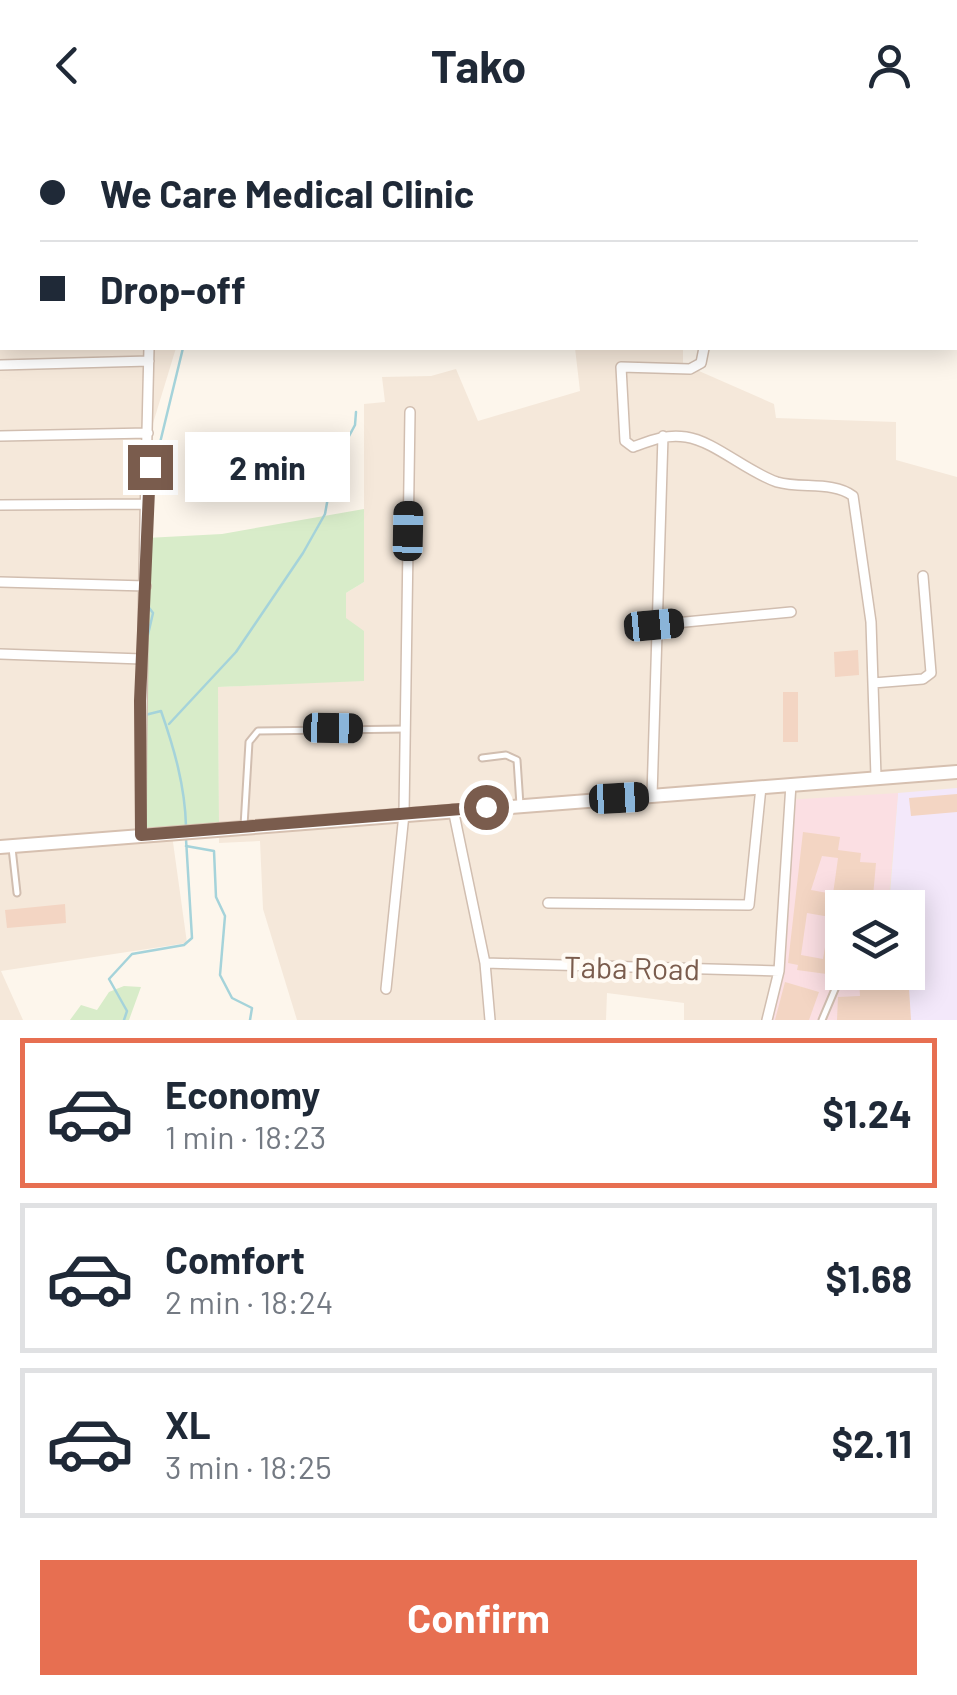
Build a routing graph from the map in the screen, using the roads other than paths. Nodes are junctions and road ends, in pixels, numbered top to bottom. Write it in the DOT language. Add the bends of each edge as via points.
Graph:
graph roads {
  1 [pos="149,350"];
  2 [pos="704,350"];
  3 [pos="149,361"];
  4 [pos="0,365"];
  5 [pos="410,412"];
  6 [pos="148,433"];
  7 [pos="0,436"];
  8 [pos="662,436"];
  9 [pos="148,504"];
  10 [pos="0,505"];
  11 [pos="922,576"];
  12 [pos="0,582"];
  13 [pos="146,586"];
  14 [pos="791,612"];
  15 [pos="654,625"];
  16 [pos="0,654"];
  17 [pos="142,659"];
  18 [pos="873,683"];
  19 [pos="406,728"];
  20 [pos="482,758"];
  21 [pos="957,772"];
  22 [pos="876,776"];
  23 [pos="791,784"];
  24 [pos="762,786"];
  25 [pos="652,796"];
  26 [pos="520,804"];
  27 [pos="452,809"];
  28 [pos="404,814"];
  29 [pos="244,827"];
  30 [pos="141,835"];
  31 [pos="6,846"];
  32 [pos="17,894"];
  33 [pos="548,902"];
  34 [pos="484,963"];
  35 [pos="779,970"];
  36 [pos="386,989"];
  37 [pos="835,990"];
  38 [pos="490,1020"];
  39 [pos="767,1020"];
  40 [pos="822,1020"];
  1 -- 3 [label="street"];
  2 -- 8 [label="street" via="690,369 633,364 618,371 625,441 633,447"];
  3 -- 4 [label="street"];
  3 -- 6 [label="street"];
  5 -- 19 [label="street"];
  6 -- 7 [label="street"];
  6 -- 9 [label="street"];
  8 -- 15 [label="street"];
  8 -- 18 [label="street" via="698,440 784,484 853,496"];
  9 -- 10 [label="street"];
  9 -- 13 [label="street"];
  11 -- 18 [label="street" via="931,673"];
  12 -- 13 [label="street"];
  13 -- 17 [label="street"];
  14 -- 15 [label="street"];
  15 -- 25 [label="street"];
  16 -- 17 [label="street"];
  17 -- 30 [label="street"];
  18 -- 22 [label="street"];
  19 -- 28 [label="street"];
  19 -- 29 [label="lane" via="258,730 249,742"];
  20 -- 26 [label="lane" via="516,760"];
  21 -- 22 [label="street"];
  22 -- 23 [label="street"];
  23 -- 24 [label="street"];
  23 -- 35 [label="street"];
  24 -- 25 [label="street"];
  24 -- 33 [label="street" via="749,905"];
  25 -- 26 [label="street"];
  26 -- 27 [label="street"];
  27 -- 28 [label="street"];
  27 -- 34 [label="street"];
  28 -- 29 [label="street"];
  28 -- 36 [label="street"];
  29 -- 30 [label="street"];
  30 -- 31 [label="street"];
  31 -- 32 [label="lane"];
  34 -- 35 [label="street, Taba Road"];
  34 -- 38 [label="street"];
  35 -- 39 [label="street"];
  37 -- 40 [label="lane"];
}
